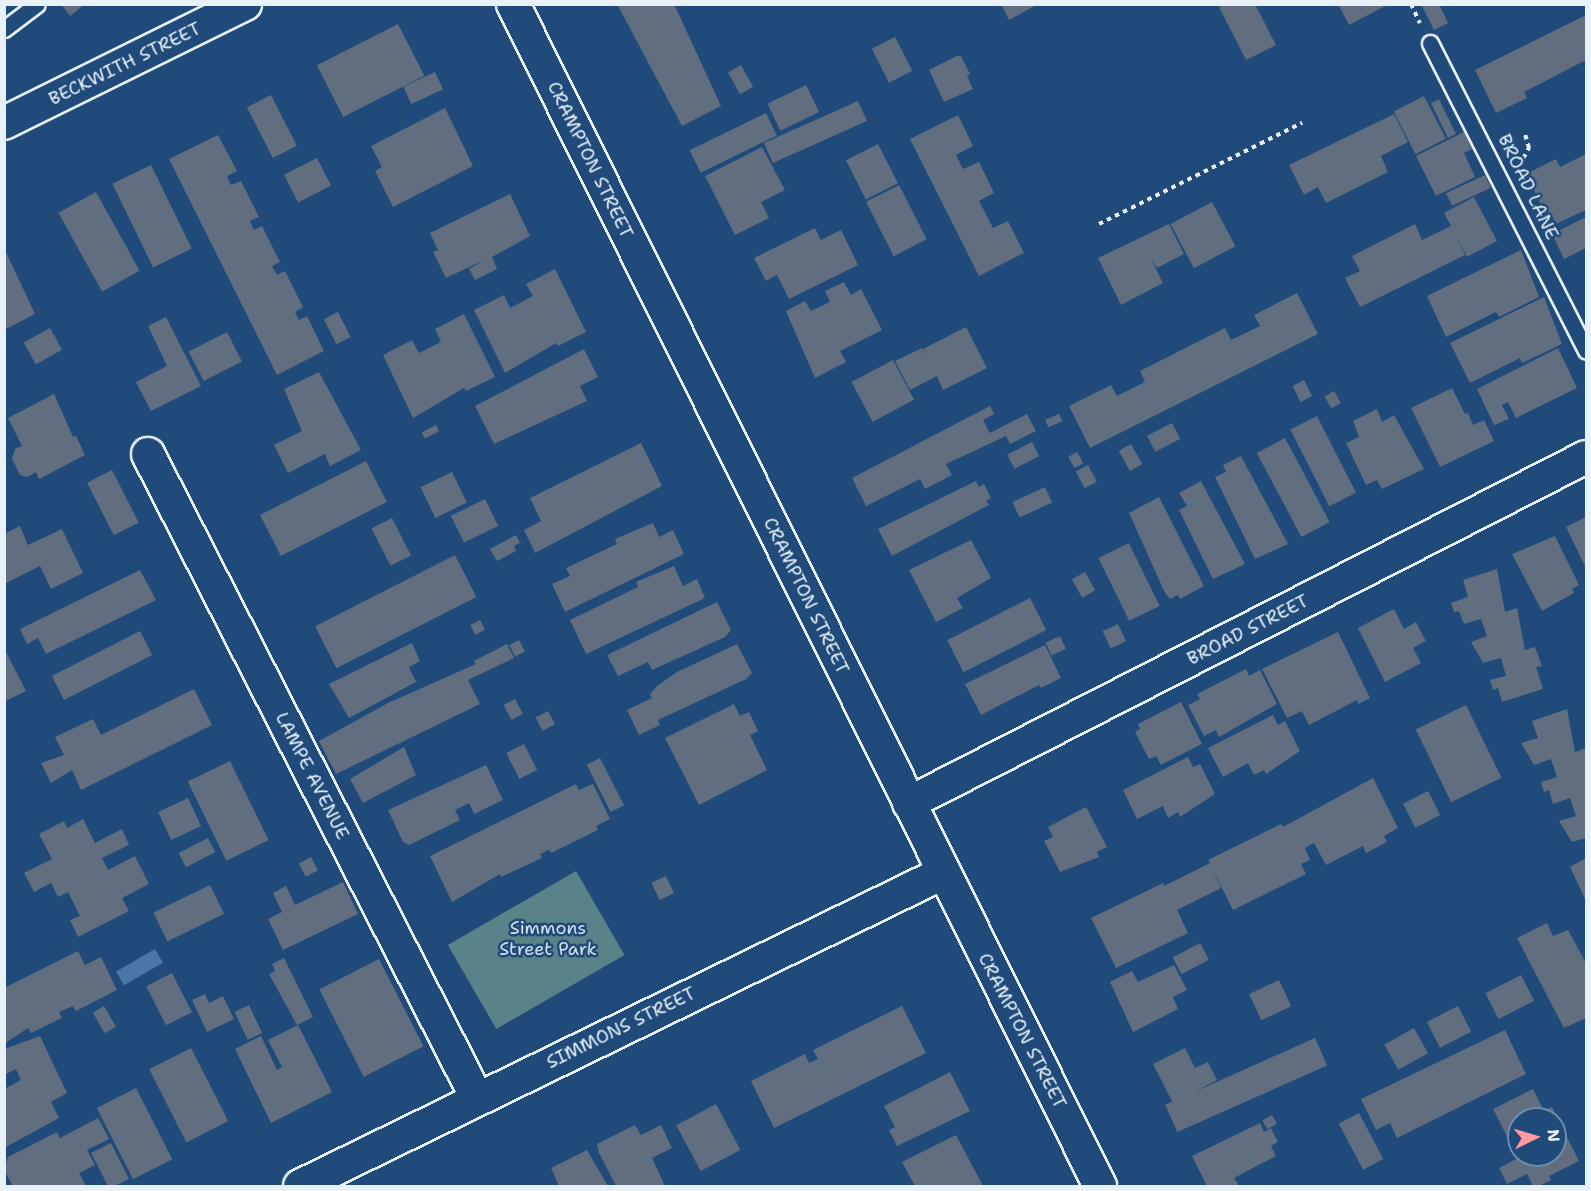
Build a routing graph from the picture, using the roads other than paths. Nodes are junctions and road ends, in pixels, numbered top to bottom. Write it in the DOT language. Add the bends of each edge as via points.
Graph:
graph roads {
  1 [pos="37,4"];
  2 [pos="245,4"];
  3 [pos="513,4"];
  4 [pos="4,29"];
  5 [pos="1430,43"];
  6 [pos="4,123"];
  7 [pos="1587,351"];
  8 [pos="148,454"];
  9 [pos="1587,457"];
  10 [pos="909,803"];
  11 [pos="944,873"];
  12 [pos="477,1098"];
  13 [pos="300,1186"];
  14 [pos="1100,1186"];
  1 -- 4 [label="lane"];
  2 -- 6 [label="street, BECKWITH STREET"];
  3 -- 10 [label="street, CRAMPTON STREET"];
  5 -- 7 [label="lane, BROAD LANE"];
  8 -- 12 [label="street, LAMPE AVENUE"];
  9 -- 10 [label="street, BROAD STREET"];
  10 -- 11 [label="street, CRAMPTON STREET"];
  11 -- 12 [label="street, SIMMONS STREET"];
  11 -- 14 [label="street, CRAMPTON STREET"];
  12 -- 13 [label="street, SIMMONS STREET"];
}
